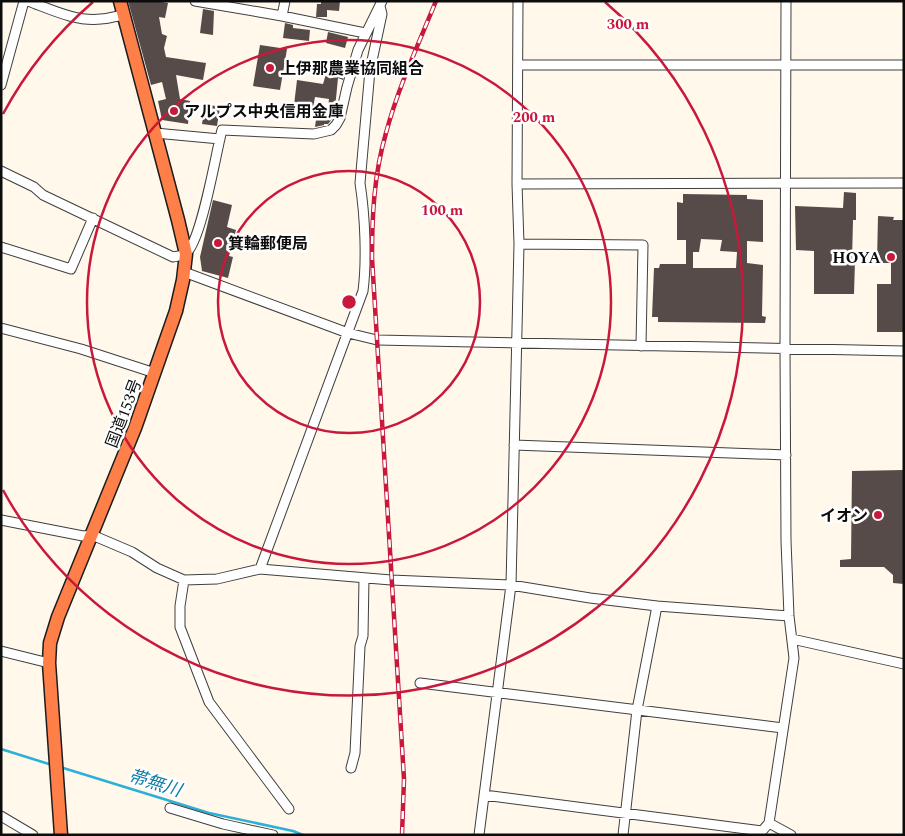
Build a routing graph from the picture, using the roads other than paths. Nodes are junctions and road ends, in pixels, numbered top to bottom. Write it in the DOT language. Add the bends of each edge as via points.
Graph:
graph roads {
  1 [pos="26,1"];
  2 [pos="120,1"];
  3 [pos="195,1"];
  4 [pos="285,1"];
  5 [pos="518,1"];
  6 [pos="786,1"];
  7 [pos="381,4"];
  8 [pos="124,15"];
  9 [pos="282,16"];
  10 [pos="365,33"];
  11 [pos="518,65"];
  12 [pos="904,65"];
  13 [pos="787,66"];
  14 [pos="1,85"];
  15 [pos="155,133"];
  16 [pos="220,139"];
  17 [pos="1,171"];
  18 [pos="904,183"];
  19 [pos="517,184"];
  20 [pos="785,184"];
  21 [pos="93,218"];
  22 [pos="519,244"];
  23 [pos="1,247"];
  24 [pos="186,254"];
  25 [pos="184,272"];
  26 [pos="1,328"];
  27 [pos="348,332"];
  28 [pos="517,343"];
  29 [pos="641,346"];
  30 [pos="785,348"];
  31 [pos="904,351"];
  32 [pos="155,374"];
  33 [pos="514,445"];
  34 [pos="786,455"];
  35 [pos="1,520"];
  36 [pos="92,535"];
  37 [pos="260,569"];
  38 [pos="364,578"];
  39 [pos="184,580"];
  40 [pos="511,585"];
  41 [pos="657,606"];
  42 [pos="789,616"];
  43 [pos="792,639"];
  44 [pos="1,651"];
  45 [pos="48,663"];
  46 [pos="904,664"];
  47 [pos="420,683"];
  48 [pos="498,692"];
  49 [pos="637,710"];
  50 [pos="784,728"];
  51 [pos="351,768"];
  52 [pos="484,795"];
  53 [pos="170,808"];
  54 [pos="289,809"];
  55 [pos="626,813"];
  56 [pos="1,816"];
  57 [pos="769,823"];
  58 [pos="236,831"];
  59 [pos="33,835"];
  60 [pos="61,835"];
  61 [pos="273,835"];
  62 [pos="479,835"];
  63 [pos="623,835"];
  64 [pos="791,835"];
  1 -- 8 [label="street" via="83,19 99,20"];
  1 -- 14 [label="street"];
  2 -- 8 [label="highway, 国道153号"];
  3 -- 9 [label="street"];
  4 -- 9 [label="street"];
  5 -- 11 [label="street"];
  6 -- 13 [label="street"];
  7 -- 10 [label="street"];
  7 -- 27 [label="street" via="382,14 370,70 360,183 365,275"];
  8 -- 15 [label="highway, 国道153号"];
  9 -- 10 [label="street"];
  10 -- 16 [label="street" via="340,118 331,130 314,134 222,130"];
  11 -- 13 [label="street"];
  11 -- 19 [label="street"];
  12 -- 13 [label="street"];
  13 -- 20 [label="street"];
  15 -- 16 [label="street"];
  15 -- 24 [label="highway, 国道153号"];
  16 -- 24 [label="street" via="194,243"];
  17 -- 21 [label="street"];
  18 -- 20 [label="street"];
  19 -- 20 [label="street"];
  19 -- 22 [label="street"];
  20 -- 30 [label="street"];
  21 -- 23 [label="street" via="71,269"];
  21 -- 24 [label="street" via="173,257"];
  22 -- 28 [label="street"];
  22 -- 29 [label="street" via="643,245"];
  24 -- 25 [label="highway, 国道153号"];
  25 -- 27 [label="street"];
  25 -- 32 [label="highway, 国道153号" via="176,310"];
  26 -- 32 [label="street" via="81,349"];
  27 -- 28 [label="street" via="377,340"];
  27 -- 37 [label="street"];
  28 -- 29 [label="street"];
  28 -- 33 [label="street"];
  29 -- 30 [label="street"];
  30 -- 31 [label="street"];
  30 -- 34 [label="street"];
  32 -- 36 [label="highway, 国道153号"];
  33 -- 34 [label="street"];
  33 -- 40 [label="street"];
  34 -- 42 [label="street"];
  35 -- 36 [label="street"];
  36 -- 39 [label="street"];
  36 -- 45 [label="highway, 国道153号" via="53,630"];
  37 -- 38 [label="street"];
  37 -- 39 [label="street" via="217,578"];
  38 -- 40 [label="street"];
  38 -- 51 [label="street" via="356,753"];
  39 -- 54 [label="street" via="180,627 209,702"];
  40 -- 41 [label="street"];
  40 -- 48 [label="street"];
  41 -- 42 [label="street"];
  41 -- 49 [label="street"];
  42 -- 43 [label="street"];
  43 -- 46 [label="street"];
  43 -- 50 [label="street" via="794,658"];
  44 -- 45 [label="street"];
  45 -- 60 [label="highway, 国道153号"];
  47 -- 48 [label="street"];
  48 -- 49 [label="street"];
  48 -- 52 [label="street"];
  49 -- 50 [label="street"];
  49 -- 55 [label="street"];
  50 -- 57 [label="street"];
  52 -- 55 [label="street"];
  52 -- 62 [label="street"];
  53 -- 58 [label="street"];
  55 -- 57 [label="street" via="762,831"];
  55 -- 63 [label="street"];
  56 -- 59 [label="street"];
  57 -- 64 [label="street"];
  58 -- 61 [label="street"];
}
